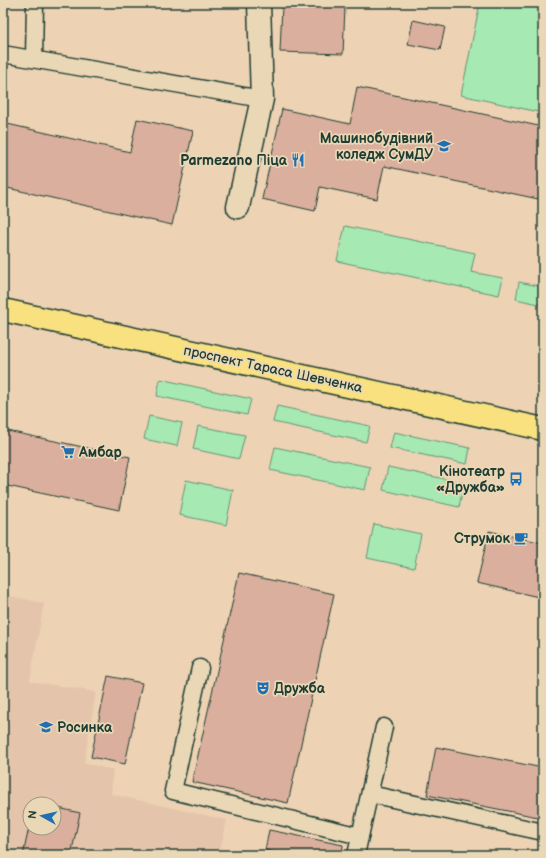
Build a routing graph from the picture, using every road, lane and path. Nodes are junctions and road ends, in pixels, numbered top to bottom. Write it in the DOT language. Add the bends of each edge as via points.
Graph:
graph roads {
  1 [pos="35,3"];
  2 [pos="259,3"];
  3 [pos="3,54"];
  4 [pos="34,59"];
  5 [pos="262,99"];
  6 [pos="238,207"];
  7 [pos="3,310"];
  8 [pos="543,429"];
  9 [pos="200,668"];
  10 [pos="384,727"];
  11 [pos="370,794"];
  12 [pos="543,832"];
  13 [pos="360,836"];
  14 [pos="356,855"];
  1 -- 4 [label="lane"];
  2 -- 5 [label="street"];
  3 -- 4 [label="lane"];
  4 -- 5 [label="lane"];
  5 -- 6 [label="street"];
  7 -- 8 [label="main road, проспект Тараса Шевченка"];
  9 -- 13 [label="lane" via="173,791"];
  10 -- 11 [label="lane"];
  11 -- 12 [label="lane"];
  11 -- 13 [label="lane"];
  13 -- 14 [label="lane"];
}
